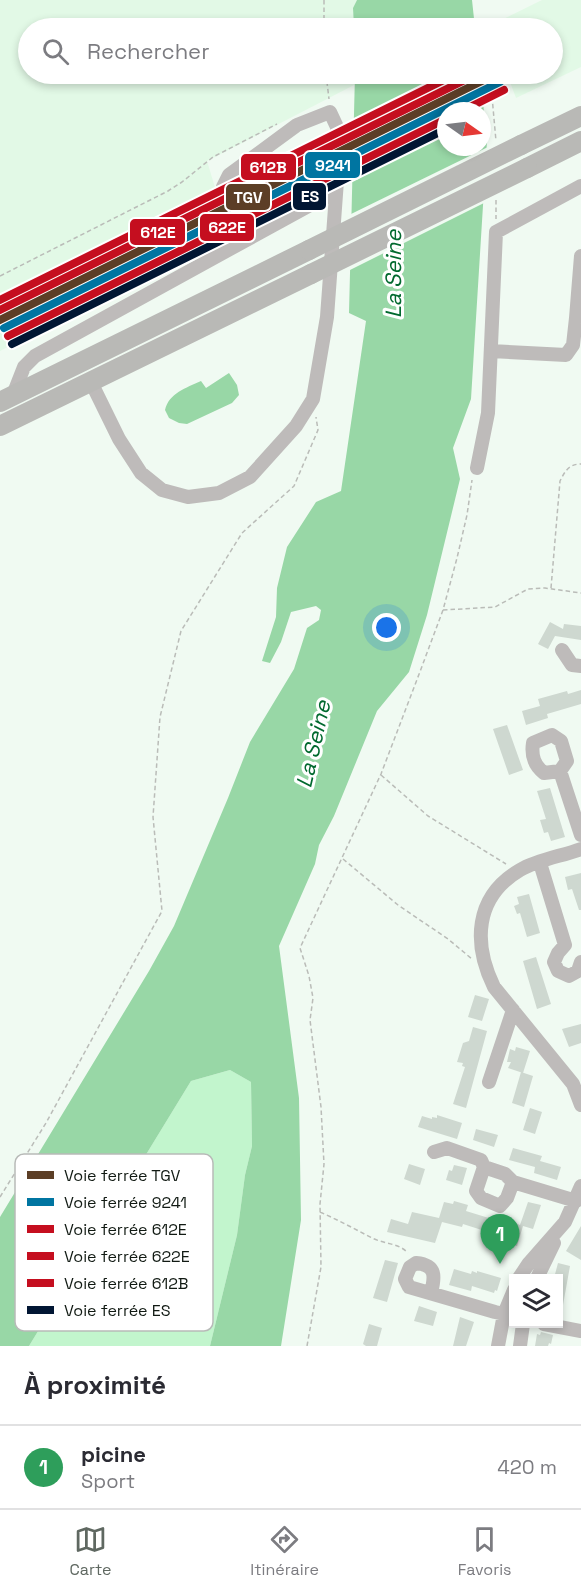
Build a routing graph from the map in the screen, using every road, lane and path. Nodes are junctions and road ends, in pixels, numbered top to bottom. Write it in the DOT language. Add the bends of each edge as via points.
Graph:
graph roads {
  1 [pos="324,0"];
  2 [pos="324,18"];
  3 [pos="327,84"];
  4 [pos="330,112"];
  5 [pos="581,116"];
  6 [pos="297,125"];
  7 [pos="581,141"];
  8 [pos="581,186"];
  9 [pos="223,187"];
  10 [pos="335,192"];
  11 [pos="581,256"];
  12 [pos="0,276"];
  13 [pos="578,316"];
  14 [pos="491,351"];
  15 [pos="91,382"];
  16 [pos="6,399"];
  17 [pos="313,399"];
  18 [pos="0,426"];
  19 [pos="581,464"];
  20 [pos="477,468"];
  21 [pos="551,589"];
  22 [pos="581,593"];
  23 [pos="442,610"];
  24 [pos="562,650"];
  25 [pos="581,666"];
  26 [pos="560,771"];
  27 [pos="381,774"];
  28 [pos="581,835"];
  29 [pos="581,849"];
  30 [pos="343,858"];
  31 [pos="540,862"];
  32 [pos="515,873"];
  33 [pos="565,945"];
  34 [pos="581,960"];
  35 [pos="486,972"];
  36 [pos="513,1010"];
  37 [pos="489,1082"];
  38 [pos="581,1105"];
  39 [pos="434,1152"];
  40 [pos="27,1154"];
  41 [pos="484,1167"];
  42 [pos="15,1173"];
  43 [pos="513,1182"];
  44 [pos="581,1186"];
  45 [pos="0,1197"];
  46 [pos="576,1201"];
  47 [pos="320,1212"];
  48 [pos="566,1222"];
  49 [pos="416,1263"];
  50 [pos="522,1274"];
  51 [pos="539,1274"];
  52 [pos="431,1293"];
  53 [pos="508,1307"];
  54 [pos="563,1327"];
  55 [pos="581,1330"];
  56 [pos="522,1334"];
  57 [pos="499,1339"];
  58 [pos="307,1346"];
  1 -- 2 [label="path"];
  3 -- 4 [label="path"];
  4 -- 6 [label="street"];
  4 -- 10 [label="street" via="337,127"];
  5 -- 16 [label="highway, bridge"];
  6 -- 9 [label="street" via="229,175"];
  6 -- 12 [label="path" via="276,124 213,157 168,191"];
  7 -- 15 [label="highway, bridge"];
  8 -- 14 [label="street" via="496,232"];
  10 -- 16 [label="street" via="35,356"];
  10 -- 17 [label="street" via="327,317"];
  11 -- 13 [label="street"];
  13 -- 14 [label="street" via="573,345 566,355"];
  14 -- 20 [label="street" via="488,414"];
  15 -- 17 [label="street" via="141,473 162,490 188,497 219,493 250,477 296,426"];
  15 -- 18 [label="highway"];
  17 -- 40 [label="path" via="318,430 294,486 242,533 181,631 160,717 153,817 162,912"];
  19 -- 21 [label="path" via="566,469 560,481"];
  20 -- 23 [label="path"];
  21 -- 22 [label="path"];
  21 -- 23 [label="path" via="528,589 495,607"];
  23 -- 27 [label="path"];
  24 -- 25 [label="street" via="572,665"];
  26 -- 28 [label="street"];
  27 -- 30 [label="path"];
  27 -- 32 [label="path" via="428,816"];
  29 -- 31 [label="street"];
  30 -- 35 [label="path"];
  30 -- 47 [label="path" via="300,948 313,998 310,1020 324,1164"];
  31 -- 32 [label="street"];
  31 -- 33 [label="street"];
  32 -- 35 [label="street" via="495,892 480,926"];
  33 -- 34 [label="street" via="577,948"];
  33 -- 34 [label="street" via="554,962 558,971 569,976 578,970"];
  35 -- 36 [label="street"];
  36 -- 37 [label="street"];
  36 -- 38 [label="street" via="573,1084"];
  39 -- 41 [label="street" via="447,1148 481,1160"];
  41 -- 43 [label="street" via="505,1174"];
  41 -- 43 [label="street" via="476,1191 481,1198 500,1206"];
  42 -- 45 [label="path"];
  43 -- 46 [label="street"];
  44 -- 46 [label="street"];
  46 -- 48 [label="street"];
  47 -- 49 [label="path" via="373,1239 404,1248"];
  47 -- 58 [label="path" via="321,1267"];
  48 -- 50 [label="street"];
  48 -- 51 [label="street"];
  49 -- 52 [label="street" via="432,1269"];
  49 -- 52 [label="street" via="405,1279 409,1287"];
  52 -- 53 [label="street"];
  53 -- 57 [label="street"];
  54 -- 55 [label="street"];
  56 -- 57 [label="street"];
}
